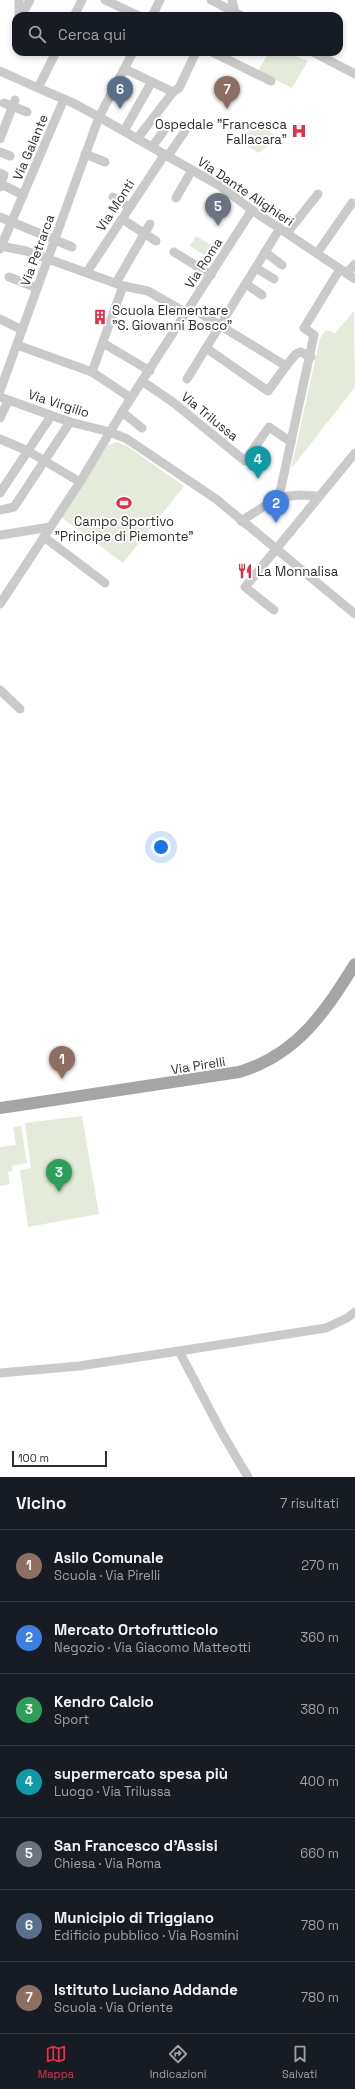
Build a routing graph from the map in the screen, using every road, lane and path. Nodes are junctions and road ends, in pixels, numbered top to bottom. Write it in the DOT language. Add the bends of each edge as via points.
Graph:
graph roads {
  1 [pos="19,0"];
  2 [pos="30,0"];
  3 [pos="82,0"];
  4 [pos="106,0"];
  5 [pos="160,0"];
  6 [pos="211,0"];
  7 [pos="232,0"];
  8 [pos="120,3"];
  9 [pos="20,12"];
  10 [pos="22,12"];
  11 [pos="76,12"];
  12 [pos="133,12"];
  13 [pos="154,12"];
  14 [pos="235,12"];
  15 [pos="238,12"];
  16 [pos="54,56"];
  17 [pos="131,56"];
  18 [pos="194,56"];
  19 [pos="220,56"];
  20 [pos="321,56"];
  21 [pos="125,68"];
  22 [pos="0,71"];
  23 [pos="355,74"];
  24 [pos="271,81"];
  25 [pos="151,83"];
  26 [pos="38,88"];
  27 [pos="173,92"];
  28 [pos="64,99"];
  29 [pos="4,103"];
  30 [pos="14,104"];
  31 [pos="27,112"];
  32 [pos="99,117"];
  33 [pos="165,129"];
  34 [pos="124,131"];
  35 [pos="185,131"];
  36 [pos="0,139"];
  37 [pos="137,139"];
  38 [pos="152,147"];
  39 [pos="0,152"];
  40 [pos="85,154"];
  41 [pos="167,155"];
  42 [pos="10,156"];
  43 [pos="105,162"];
  44 [pos="192,170"];
  45 [pos="2,174"];
  46 [pos="0,186"];
  47 [pos="318,194"];
  48 [pos="23,195"];
  49 [pos="113,197"];
  50 [pos="176,198"];
  51 [pos="352,203"];
  52 [pos="129,206"];
  53 [pos="252,210"];
  54 [pos="0,217"];
  55 [pos="122,219"];
  56 [pos="12,222"];
  57 [pos="150,224"];
  58 [pos="283,231"];
  59 [pos="144,234"];
  60 [pos="55,241"];
  61 [pos="156,241"];
  62 [pos="0,247"];
  63 [pos="72,247"];
  64 [pos="174,252"];
  65 [pos="265,252"];
  66 [pos="318,252"];
  67 [pos="47,259"];
  68 [pos="355,264"];
  69 [pos="282,265"];
  70 [pos="256,268"];
  71 [pos="343,271"];
  72 [pos="87,272"];
  73 [pos="211,275"];
  74 [pos="9,277"];
  75 [pos="274,279"];
  76 [pos="355,279"];
  77 [pos="120,284"];
  78 [pos="246,284"];
  79 [pos="37,288"];
  80 [pos="262,294"];
  81 [pos="188,310"];
  82 [pos="0,318"];
  83 [pos="220,325"];
  84 [pos="22,330"];
  85 [pos="103,343"];
  86 [pos="17,345"];
  87 [pos="206,348"];
  88 [pos="310,357"];
  89 [pos="286,366"];
  90 [pos="150,371"];
  91 [pos="92,372"];
  92 [pos="187,379"];
  93 [pos="142,381"];
  94 [pos="0,391"];
  95 [pos="131,398"];
  96 [pos="4,399"];
  97 [pos="122,412"];
  98 [pos="51,416"];
  99 [pos="0,418"];
  100 [pos="70,422"];
  101 [pos="142,428"];
  102 [pos="110,432"];
  103 [pos="0,440"];
  104 [pos="291,442"];
  105 [pos="28,451"];
  106 [pos="354,457"];
  107 [pos="44,461"];
  108 [pos="80,482"];
  109 [pos="0,493"];
  110 [pos="318,496"];
  111 [pos="279,497"];
  112 [pos="0,510"];
  113 [pos="241,521"];
  114 [pos="51,527"];
  115 [pos="0,536"];
  116 [pos="44,537"];
  117 [pos="276,548"];
  118 [pos="105,583"];
  119 [pos="0,604"];
  120 [pos="274,610"];
  121 [pos="355,614"];
  122 [pos="0,690"];
  123 [pos="20,709"];
  124 [pos="355,964"];
  125 [pos="0,1108"];
  126 [pos="355,1312"];
  127 [pos="179,1351"];
  128 [pos="0,1373"];
  129 [pos="248,1477"];
  1 -- 9 [label="street"];
  2 -- 10 [label="street"];
  3 -- 11 [label="street"];
  4 -- 8 [label="street"];
  5 -- 13 [label="street"];
  6 -- 14 [label="street"];
  7 -- 15 [label="street"];
  8 -- 12 [label="street"];
  16 -- 26 [label="street"];
  17 -- 21 [label="street, Via Petrarca"];
  18 -- 27 [label="street" via="179,88"];
  19 -- 24 [label="street"];
  20 -- 23 [label="street"];
  21 -- 25 [label="street"];
  21 -- 32 [label="street, Via Petrarca"];
  22 -- 26 [label="street"];
  25 -- 27 [label="street"];
  25 -- 34 [label="street"];
  26 -- 28 [label="street, Via Dante Alighieri"];
  27 -- 37 [label="street"];
  28 -- 32 [label="street, Via Dante Alighieri"];
  28 -- 48 [label="street, Via Galante"];
  29 -- 30 [label="street"];
  30 -- 31 [label="street"];
  30 -- 36 [label="street"];
  32 -- 34 [label="street, Via Dante Alighieri"];
  32 -- 40 [label="street, Via Petrarca"];
  33 -- 38 [label="street"];
  34 -- 37 [label="street, Via Dante Alighieri"];
  35 -- 41 [label="street, Via Monti"];
  37 -- 38 [label="street, Via Dante Alighieri"];
  38 -- 41 [label="street, Via Dante Alighieri"];
  39 -- 42 [label="street"];
  40 -- 43 [label="street"];
  40 -- 60 [label="street, Via Petrarca"];
  41 -- 44 [label="street, Via Dante Alighieri"];
  41 -- 52 [label="street, Via Monti"];
  44 -- 50 [label="street"];
  44 -- 53 [label="street, Via Dante Alighieri" via="220,186"];
  45 -- 46 [label="street"];
  46 -- 48 [label="street"];
  47 -- 58 [label="street"];
  48 -- 56 [label="street, Via Galante"];
  49 -- 52 [label="street"];
  51 -- 66 [label="street"];
  52 -- 55 [label="street, Via Monti"];
  53 -- 58 [label="street, Via Dante Alighieri"];
  53 -- 73 [label="street, Via Roma"];
  54 -- 56 [label="street"];
  55 -- 59 [label="street"];
  55 -- 72 [label="street, Via Monti"];
  56 -- 60 [label="street"];
  56 -- 62 [label="street, Via Galante"];
  57 -- 59 [label="street"];
  58 -- 65 [label="street"];
  58 -- 66 [label="street, Via Dante Alighieri"];
  59 -- 61 [label="street"];
  59 -- 77 [label="street"];
  60 -- 63 [label="street"];
  60 -- 67 [label="street, Via Petrarca"];
  62 -- 67 [label="street" via="26,251"];
  64 -- 73 [label="street"];
  65 -- 69 [label="street"];
  65 -- 70 [label="street"];
  66 -- 71 [label="street, Via Dante Alighieri"];
  67 -- 72 [label="street"];
  67 -- 79 [label="street, Via Petrarca"];
  68 -- 71 [label="street"];
  70 -- 75 [label="street"];
  70 -- 78 [label="street"];
  71 -- 76 [label="street, Via Dante Alighieri"];
  71 -- 88 [label="street" via="304,328 314,335"];
  72 -- 77 [label="street"];
  73 -- 81 [label="street, Via Roma"];
  74 -- 79 [label="street"];
  77 -- 81 [label="street" via="148,291"];
  77 -- 85 [label="street"];
  78 -- 80 [label="street"];
  78 -- 83 [label="street"];
  79 -- 84 [label="street, Via Petrarca"];
  81 -- 83 [label="street"];
  81 -- 90 [label="street, Via Roma"];
  82 -- 84 [label="street"];
  83 -- 87 [label="street"];
  83 -- 89 [label="street"];
  84 -- 86 [label="street, Via Petrarca"];
  85 -- 90 [label="street"];
  85 -- 91 [label="street"];
  86 -- 91 [label="street"];
  86 -- 94 [label="street, Via Petrarca"];
  87 -- 89 [label="street" via="268,391"];
  87 -- 92 [label="street"];
  88 -- 89 [label="street" via="301,352"];
  88 -- 104 [label="street"];
  90 -- 93 [label="street, Via Roma"];
  91 -- 95 [label="street"];
  93 -- 95 [label="street, Via Roma"];
  93 -- 104 [label="street, Via Trilussa" via="174,402 245,461 269,427"];
  95 -- 97 [label="street, Via Roma"];
  96 -- 98 [label="street, Via Virgilio"];
  96 -- 99 [label="street"];
  97 -- 101 [label="street"];
  97 -- 102 [label="street, Via Roma"];
  98 -- 100 [label="street, Via Virgilio"];
  98 -- 105 [label="street"];
  100 -- 102 [label="street, Via Virgilio"];
  100 -- 107 [label="street"];
  102 -- 108 [label="street, Via Roma"];
  102 -- 113 [label="street, Via Virgilio" via="127,439 210,495"];
  103 -- 105 [label="street"];
  104 -- 111 [label="street"];
  105 -- 107 [label="street"];
  105 -- 109 [label="street"];
  106 -- 110 [label="street"];
  107 -- 108 [label="street"];
  107 -- 112 [label="street" via="14,507"];
  108 -- 114 [label="street, Via Roma"];
  110 -- 111 [label="street" via="300,494"];
  110 -- 117 [label="street"];
  111 -- 113 [label="street"];
  113 -- 117 [label="street, Via Virgilio"];
  114 -- 115 [label="street"];
  114 -- 116 [label="street, Via Roma"];
  116 -- 118 [label="street"];
  116 -- 119 [label="street, Via Roma"];
  117 -- 120 [label="street" via="245,587"];
  117 -- 121 [label="street, Via Virgilio"];
  122 -- 123 [label="street"];
  124 -- 125 [label="main road, Via Pirelli" via="329,1005 309,1030 282,1052 253,1068 216,1076"];
  126 -- 127 [label="street" via="326,1328"];
  127 -- 128 [label="street" via="79,1366"];
  127 -- 129 [label="street"];
}
